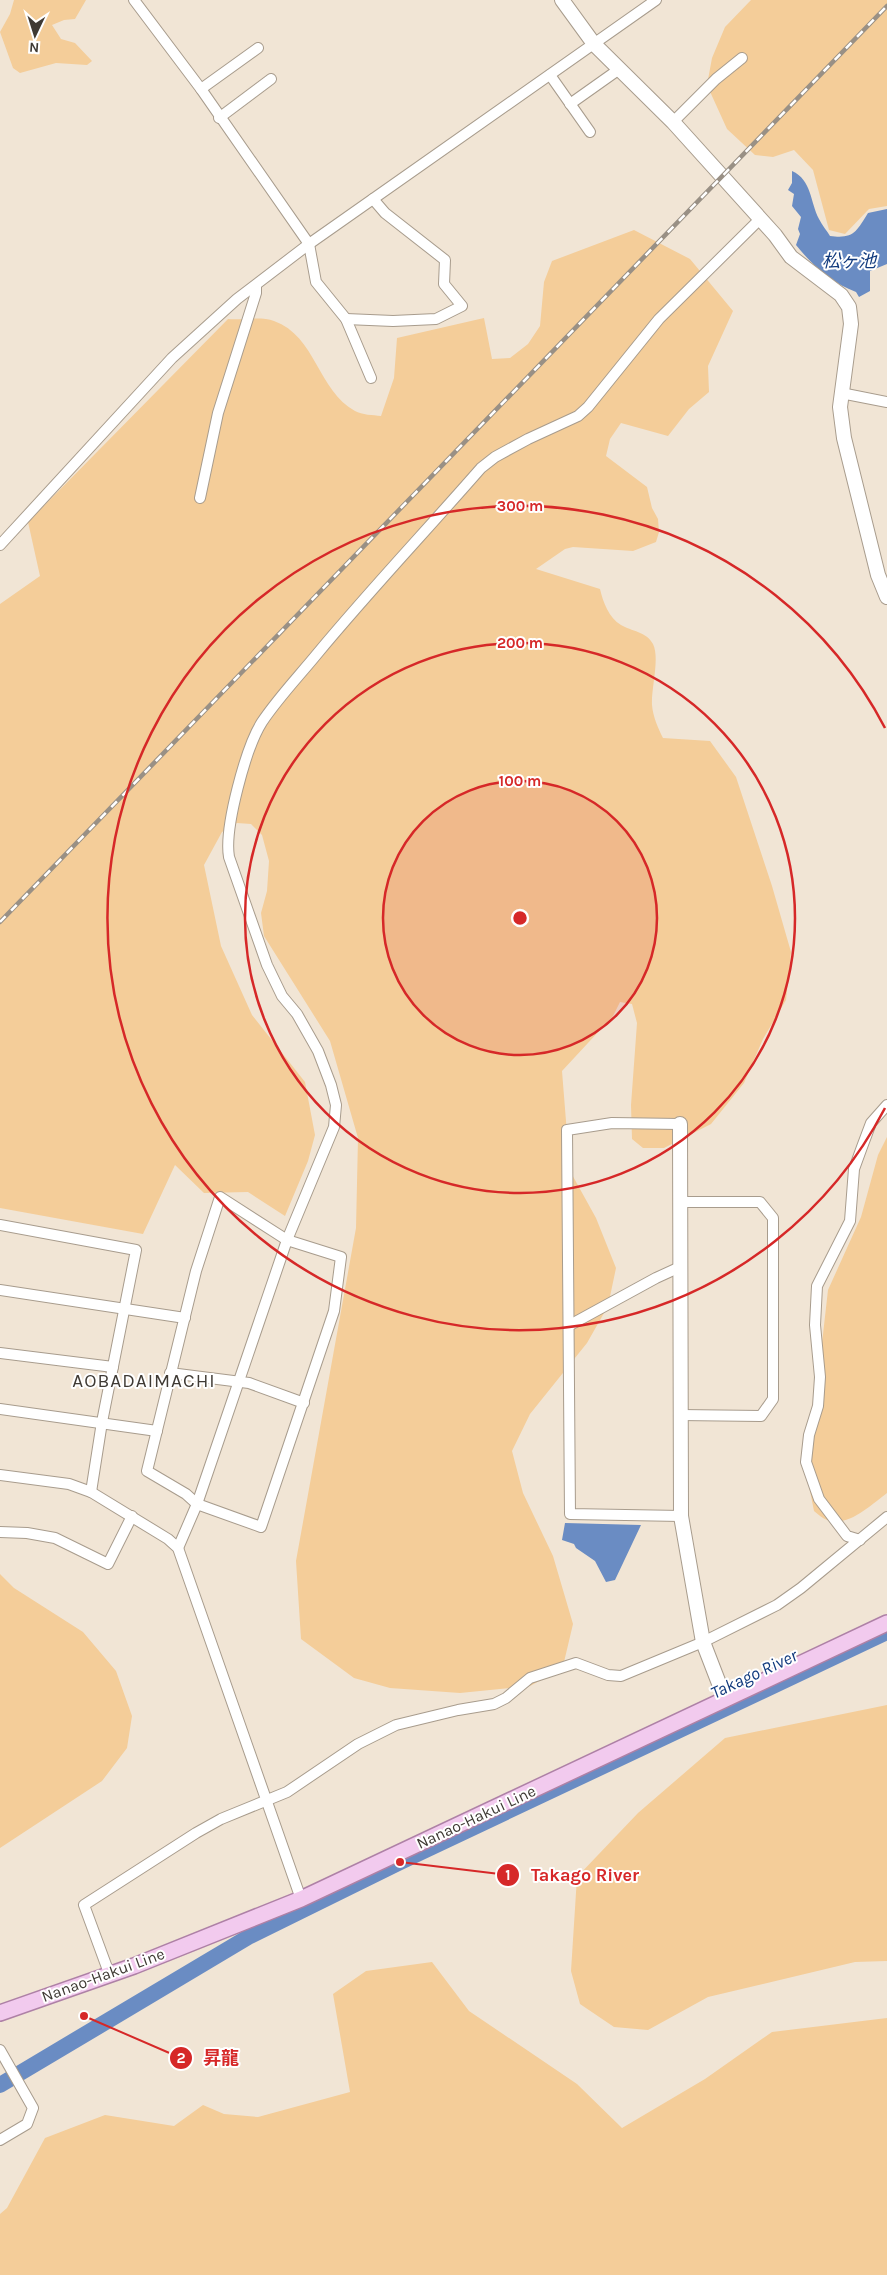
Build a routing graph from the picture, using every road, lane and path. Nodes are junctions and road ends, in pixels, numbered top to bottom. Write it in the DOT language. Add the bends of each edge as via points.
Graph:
graph roads {
  1 [pos="134,0"];
  2 [pos="562,0"];
  3 [pos="656,0"];
  4 [pos="594,44"];
  5 [pos="258,48"];
  6 [pos="742,58"];
  7 [pos="618,70"];
  8 [pos="550,75"];
  9 [pos="271,79"];
  10 [pos="200,89"];
  11 [pos="570,104"];
  12 [pos="219,118"];
  13 [pos="673,122"];
  14 [pos="590,132"];
  15 [pos="373,199"];
  16 [pos="760,219"];
  17 [pos="309,244"];
  18 [pos="256,286"];
  19 [pos="346,319"];
  20 [pos="370,378"];
  21 [pos="841,393"];
  22 [pos="887,402"];
  23 [pos="200,498"];
  24 [pos="0,545"];
  25 [pos="883,573"];
  26 [pos="887,597"];
  27 [pos="887,1105"];
  28 [pos="680,1124"];
  29 [pos="680,1202"];
  30 [pos="0,1225"];
  31 [pos="287,1240"];
  32 [pos="680,1267"];
  33 [pos="0,1290"];
  34 [pos="125,1310"];
  35 [pos="185,1318"];
  36 [pos="570,1324"];
  37 [pos="0,1353"];
  38 [pos="113,1367"];
  39 [pos="170,1372"];
  40 [pos="239,1382"];
  41 [pos="304,1404"];
  42 [pos="0,1409"];
  43 [pos="680,1415"];
  44 [pos="102,1422"];
  45 [pos="157,1431"];
  46 [pos="0,1475"];
  47 [pos="90,1492"];
  48 [pos="197,1504"];
  49 [pos="132,1516"];
  50 [pos="681,1516"];
  51 [pos="887,1517"];
  52 [pos="0,1532"];
  53 [pos="860,1540"];
  54 [pos="178,1548"];
  55 [pos="887,1623"];
  56 [pos="703,1642"];
  57 [pos="725,1699"];
  58 [pos="266,1801"];
  59 [pos="301,1899"];
  60 [pos="109,1974"];
  61 [pos="0,2013"];
  62 [pos="0,2050"];
  63 [pos="0,2140"];
  1 -- 10 [label="street"];
  2 -- 4 [label="street"];
  3 -- 4 [label="street"];
  4 -- 7 [label="street"];
  4 -- 8 [label="street"];
  5 -- 10 [label="street"];
  6 -- 13 [label="street"];
  7 -- 11 [label="street"];
  7 -- 13 [label="street"];
  8 -- 11 [label="street"];
  8 -- 15 [label="street"];
  9 -- 12 [label="street"];
  10 -- 12 [label="street"];
  11 -- 14 [label="street"];
  12 -- 17 [label="street"];
  13 -- 16 [label="street"];
  15 -- 17 [label="street"];
  15 -- 19 [label="street" via="385,213 445,260 444,284 462,306 436,319 393,322"];
  16 -- 21 [label="street" via="791,257 841,295 849,307 852,324"];
  16 -- 31 [label="street" via="659,319 578,416 495,457 481,468 275,704 254,738 232,812 228,857 267,965 279,991 297,1014 318,1051 336,1105 334,1127"];
  17 -- 18 [label="street"];
  17 -- 19 [label="street" via="316,282"];
  18 -- 23 [label="street" via="218,413"];
  18 -- 24 [label="street" via="172,358"];
  19 -- 20 [label="street"];
  21 -- 22 [label="street"];
  21 -- 25 [label="street" via="844,438"];
  25 -- 26 [label="street"];
  27 -- 53 [label="street" via="871,1124 862,1147 854,1169 850,1221 817,1286 815,1325 820,1377 818,1406 809,1435 806,1462 819,1499 847,1536"];
  28 -- 29 [label="street"];
  28 -- 36 [label="street" via="612,1123 567,1130"];
  29 -- 32 [label="street"];
  29 -- 43 [label="street" via="760,1202 773,1218 773,1399 761,1416"];
  30 -- 34 [label="street" via="136,1250"];
  31 -- 35 [label="street" via="220,1197"];
  31 -- 40 [label="street"];
  31 -- 41 [label="street" via="341,1257 334,1311"];
  32 -- 36 [label="street"];
  32 -- 43 [label="street"];
  33 -- 34 [label="street"];
  34 -- 35 [label="street"];
  34 -- 38 [label="street"];
  35 -- 39 [label="street"];
  36 -- 50 [label="street" via="570,1514"];
  37 -- 38 [label="street"];
  38 -- 44 [label="street"];
  39 -- 40 [label="street"];
  39 -- 45 [label="street"];
  40 -- 41 [label="street"];
  40 -- 48 [label="street"];
  41 -- 48 [label="street" via="261,1527"];
  42 -- 44 [label="street"];
  43 -- 50 [label="street"];
  44 -- 45 [label="street"];
  44 -- 47 [label="street"];
  45 -- 48 [label="street" via="147,1471"];
  46 -- 47 [label="street" via="69,1484"];
  47 -- 49 [label="street"];
  48 -- 54 [label="street"];
  49 -- 52 [label="street" via="108,1564 55,1538 27,1532"];
  49 -- 54 [label="street"];
  50 -- 56 [label="street"];
  51 -- 53 [label="street"];
  53 -- 56 [label="street" via="777,1605"];
  54 -- 58 [label="street"];
  55 -- 57 [label="main road, Nanao-Hakui Line"];
  56 -- 57 [label="street"];
  56 -- 58 [label="street" via="621,1676 608,1675 576,1663 530,1678 494,1704 396,1725 358,1744 310,1778"];
  57 -- 59 [label="main road, Nanao-Hakui Line"];
  58 -- 59 [label="street"];
  58 -- 60 [label="street" via="213,1824 84,1905"];
  59 -- 60 [label="main road, Nanao-Hakui Line"];
  60 -- 61 [label="main road, Nanao-Hakui Line"];
  62 -- 63 [label="street" via="32,2106 27,2124"];
}
